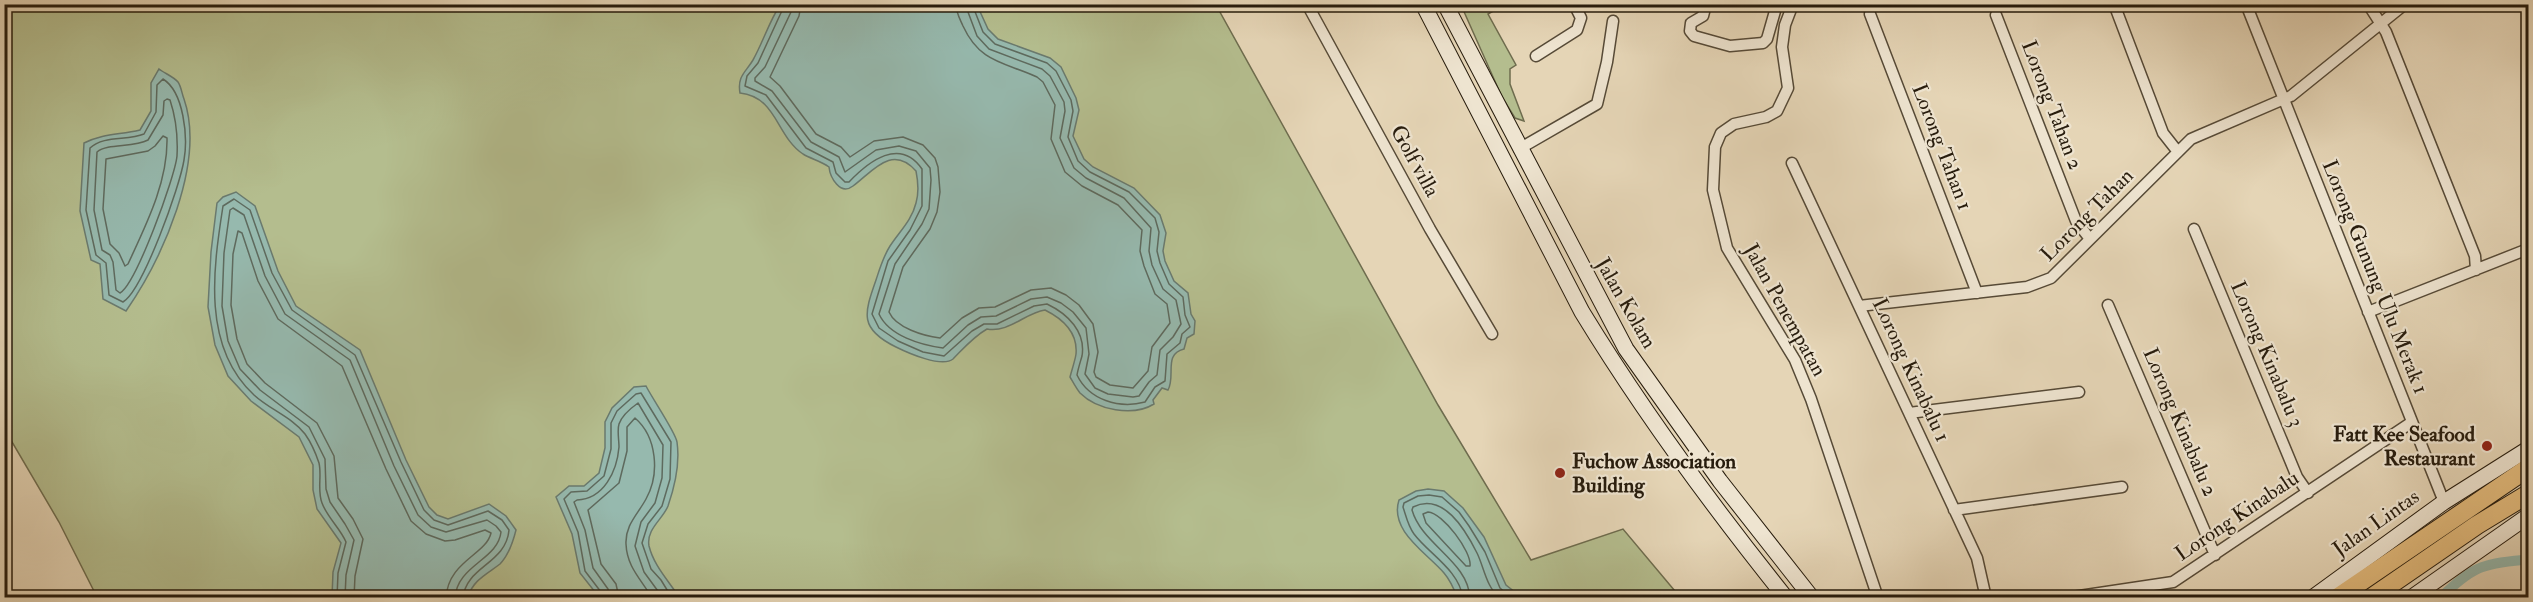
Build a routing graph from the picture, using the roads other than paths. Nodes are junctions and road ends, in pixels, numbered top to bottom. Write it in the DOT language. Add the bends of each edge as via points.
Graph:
graph roads {
  1 [pos="1307,4"];
  2 [pos="1445,4"];
  3 [pos="1574,4"];
  4 [pos="1706,4"];
  5 [pos="1777,4"];
  6 [pos="1793,4"];
  7 [pos="2114,4"];
  8 [pos="2246,4"];
  9 [pos="2368,4"];
  10 [pos="2405,4"];
  11 [pos="1424,5"];
  12 [pos="1870,14"];
  13 [pos="1996,15"];
  14 [pos="1613,21"];
  15 [pos="2380,23"];
  16 [pos="1536,56"];
  17 [pos="2284,100"];
  18 [pos="1519,149"];
  19 [pos="2178,152"];
  20 [pos="1792,163"];
  21 [pos="2194,229"];
  22 [pos="2090,239"];
  23 [pos="2529,249"];
  24 [pos="2476,270"];
  25 [pos="1977,293"];
  26 [pos="2108,305"];
  27 [pos="1859,306"];
  28 [pos="2368,312"];
  29 [pos="1492,334"];
  30 [pos="2079,392"];
  31 [pos="1909,413"];
  32 [pos="2412,422"];
  33 [pos="2529,448"];
  34 [pos="2529,468"];
  35 [pos="2122,487"];
  36 [pos="2308,493"];
  37 [pos="2529,494"];
  38 [pos="2445,502"];
  39 [pos="1954,510"];
  40 [pos="2529,516"];
  41 [pos="2215,555"];
  42 [pos="2335,589"];
  43 [pos="1784,596"];
  44 [pos="1812,597"];
  45 [pos="1878,597"];
  46 [pos="1986,597"];
  47 [pos="2066,597"];
  48 [pos="2313,597"];
  49 [pos="2319,597"];
  50 [pos="2370,597"];
  51 [pos="2410,597"];
  1 -- 29 [label="street, Golf villa"];
  2 -- 18 [label="main road, Jalan Kolam"];
  3 -- 16 [label="street" via="1581,18 1577,30"];
  4 -- 5 [label="street" via="1703,16 1691,23 1690,31 1694,36 1730,46 1763,43"];
  6 -- 45 [label="street, Jalan Penempatan" via="1782,47 1788,88 1777,111 1734,124 1721,133 1715,147 1713,190 1727,248 1795,360 1811,399"];
  7 -- 19 [label="street" via="2163,133"];
  8 -- 17 [label="street, Lorong Gunung Ulu Merak 1"];
  9 -- 15 [label="street"];
  10 -- 15 [label="street, Lorong Tahan"];
  11 -- 43 [label="main road, Jalan Kolam" via="1598,339 1705,493"];
  12 -- 25 [label="street, Lorong Tahan 1"];
  13 -- 22 [label="street, Lorong Tahan 2" via="2076,221"];
  14 -- 18 [label="street" via="1597,104"];
  15 -- 17 [label="street, Lorong Tahan"];
  15 -- 24 [label="street" via="2475,256"];
  17 -- 19 [label="street, Lorong Tahan" via="2197,135"];
  17 -- 28 [label="street, Lorong Gunung Ulu Merak 1"];
  18 -- 44 [label="main road, Jalan Kolam" via="1626,348 1720,481"];
  19 -- 22 [label="street, Lorong Tahan"];
  20 -- 27 [label="street, Lorong Kinabalu 1"];
  21 -- 36 [label="street, Lorong Kinabalu 3" via="2297,477"];
  22 -- 25 [label="street, Lorong Tahan" via="2040,284"];
  23 -- 24 [label="street"];
  24 -- 28 [label="street"];
  25 -- 27 [label="street, Lorong Tahan"];
  26 -- 41 [label="street, Lorong Kinabalu 2"];
  27 -- 31 [label="street, Lorong Kinabalu 1"];
  28 -- 32 [label="street, Lorong Gunung Ulu Merak 1"];
  30 -- 31 [label="street"];
  31 -- 39 [label="street, Lorong Kinabalu 1"];
  32 -- 36 [label="street, Lorong Kinabalu"];
  32 -- 38 [label="street, Lorong Gunung Ulu Merak 1"];
  33 -- 38 [label="main road, Jalan Lintas"];
  34 -- 42 [label="highway, Jalan Lintas"];
  35 -- 39 [label="street"];
  36 -- 41 [label="street, Lorong Kinabalu"];
  37 -- 50 [label="highway"];
  38 -- 42 [label="main road, Jalan Lintas"];
  39 -- 46 [label="street, Lorong Kinabalu 1" via="1977,558"];
  40 -- 51 [label="main road"];
  41 -- 47 [label="street, Lorong Kinabalu" via="2173,582"];
  42 -- 48 [label="main road, Jalan Lintas"];
  42 -- 49 [label="main road"];
}
